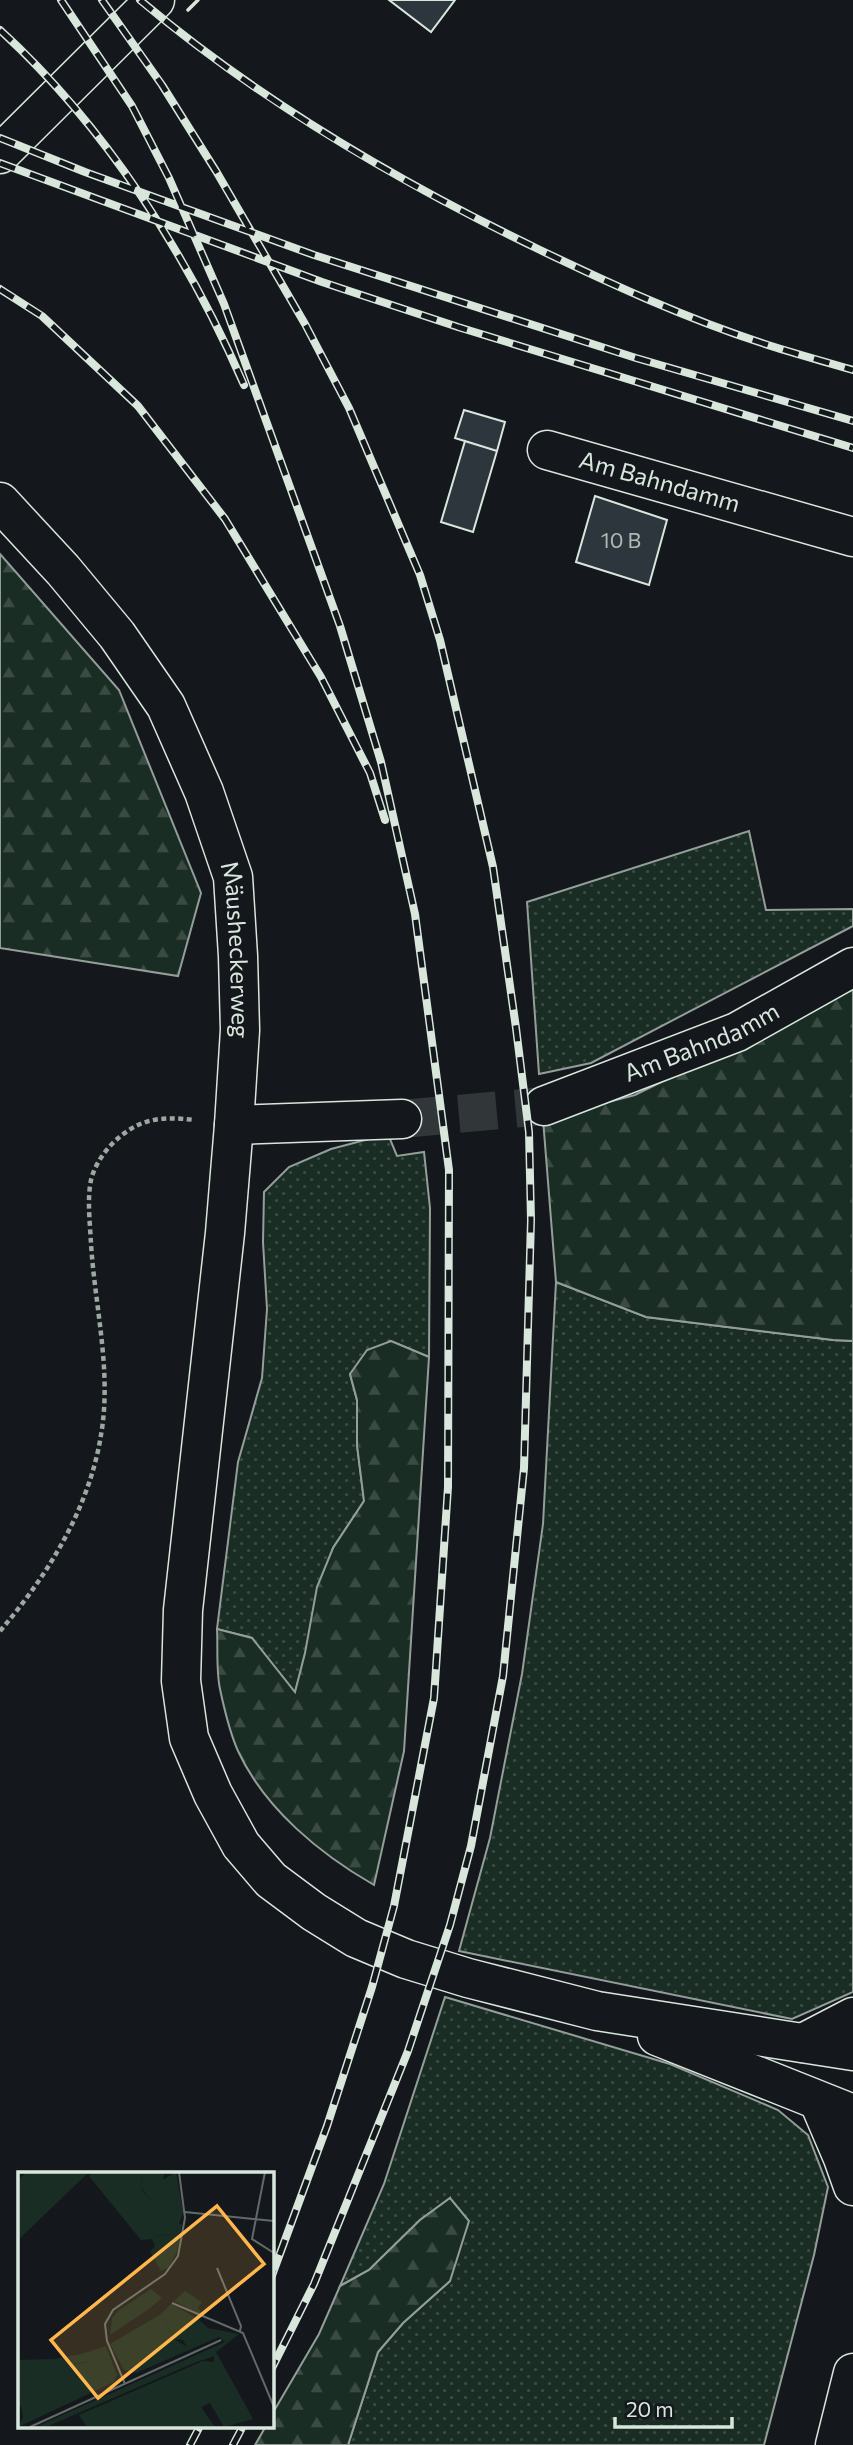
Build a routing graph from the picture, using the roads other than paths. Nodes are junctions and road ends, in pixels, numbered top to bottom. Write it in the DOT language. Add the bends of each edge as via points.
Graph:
graph roads {
  1 [pos="155,0"];
  2 [pos="0,154"];
  3 [pos="547,450"];
  4 [pos="0,502"];
  5 [pos="853,537"];
  6 [pos="853,967"];
  7 [pos="544,1106"];
  8 [pos="402,1119"];
  9 [pos="234,1125"];
  10 [pos="597,2011"];
  11 [pos="853,2018"];
  12 [pos="803,2043"];
  13 [pos="853,2051"];
  14 [pos="836,2108"];
  15 [pos="853,2186"];
  16 [pos="853,2373"];
  17 [pos="835,2445"];
  1 -- 2 [label="street"];
  3 -- 5 [label="street, Am Bahndamm"];
  4 -- 9 [label="street, Mäusheckerweg" via="117,635 166,706 204,792 233,877 240,1030"];
  6 -- 7 [label="street, Am Bahndamm" via="737,1032"];
  8 -- 9 [label="street"];
  9 -- 10 [label="street, Mäusheckerweg" via="183,1610 181,1681 189,1738 241,1845 271,1880 314,1912 356,1938 406,1959"];
  10 -- 12 [label="street"];
  10 -- 14 [label="street"];
  11 -- 12 [label="street"];
  12 -- 13 [label="street"];
  14 -- 15 [label="street" via="843,2158"];
  16 -- 17 [label="street"];
}
